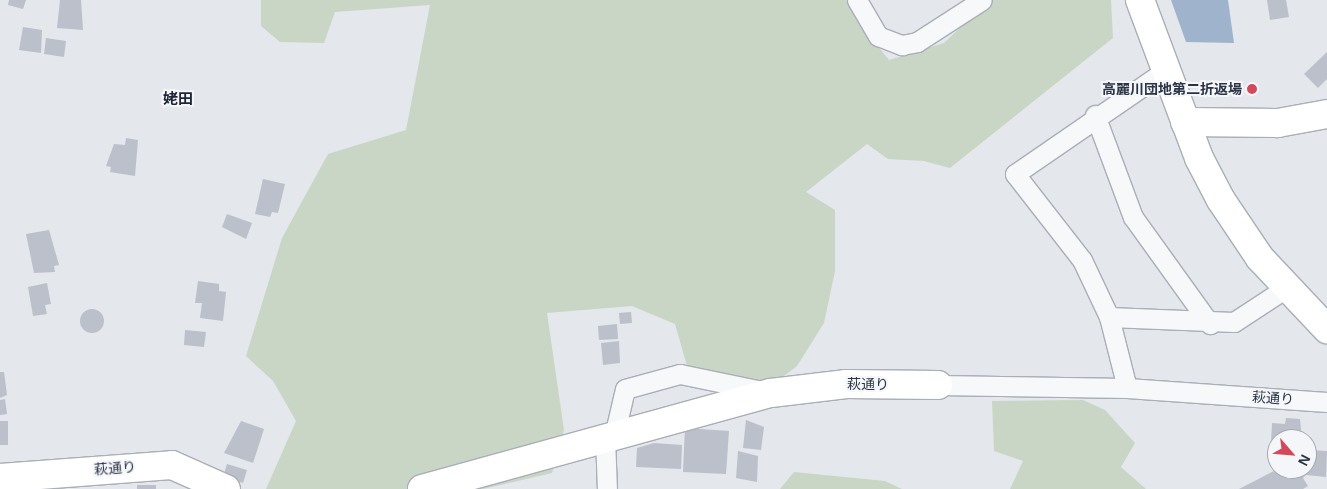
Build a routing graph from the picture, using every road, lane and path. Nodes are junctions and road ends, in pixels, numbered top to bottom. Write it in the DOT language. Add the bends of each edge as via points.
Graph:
graph roads {
  1 [pos="857,0"];
  2 [pos="982,0"];
  3 [pos="1140,0"];
  4 [pos="1168,69"];
  5 [pos="1327,114"];
  6 [pos="1095,115"];
  7 [pos="1185,122"];
  8 [pos="1286,288"];
  9 [pos="1109,316"];
  10 [pos="1210,324"];
  11 [pos="1327,329"];
  12 [pos="938,385"];
  13 [pos="1127,388"];
  14 [pos="771,393"];
  15 [pos="1327,402"];
  16 [pos="609,437"];
  17 [pos="0,478"];
  18 [pos="226,489"];
  19 [pos="422,489"];
  20 [pos="607,489"];
  1 -- 2 [label="street" via="878,36 902,45 917,42"];
  3 -- 4 [label="street"];
  4 -- 6 [label="street"];
  4 -- 7 [label="street"];
  5 -- 7 [label="street" via="1278,123"];
  6 -- 9 [label="street" via="1015,174 1082,260"];
  6 -- 10 [label="street" via="1133,216"];
  7 -- 8 [label="street" via="1221,200"];
  8 -- 10 [label="street" via="1234,322"];
  8 -- 11 [label="street"];
  9 -- 10 [label="street"];
  9 -- 13 [label="street"];
  12 -- 13 [label="street, 萩通り"];
  12 -- 14 [label="street, 萩通り" via="846,384"];
  13 -- 15 [label="street, 萩通り"];
  14 -- 16 [label="street, 萩通り"];
  14 -- 16 [label="street" via="680,374 625,389"];
  16 -- 19 [label="street, 萩通り"];
  16 -- 20 [label="street"];
  17 -- 18 [label="street, 萩通り" via="172,465"];
}
